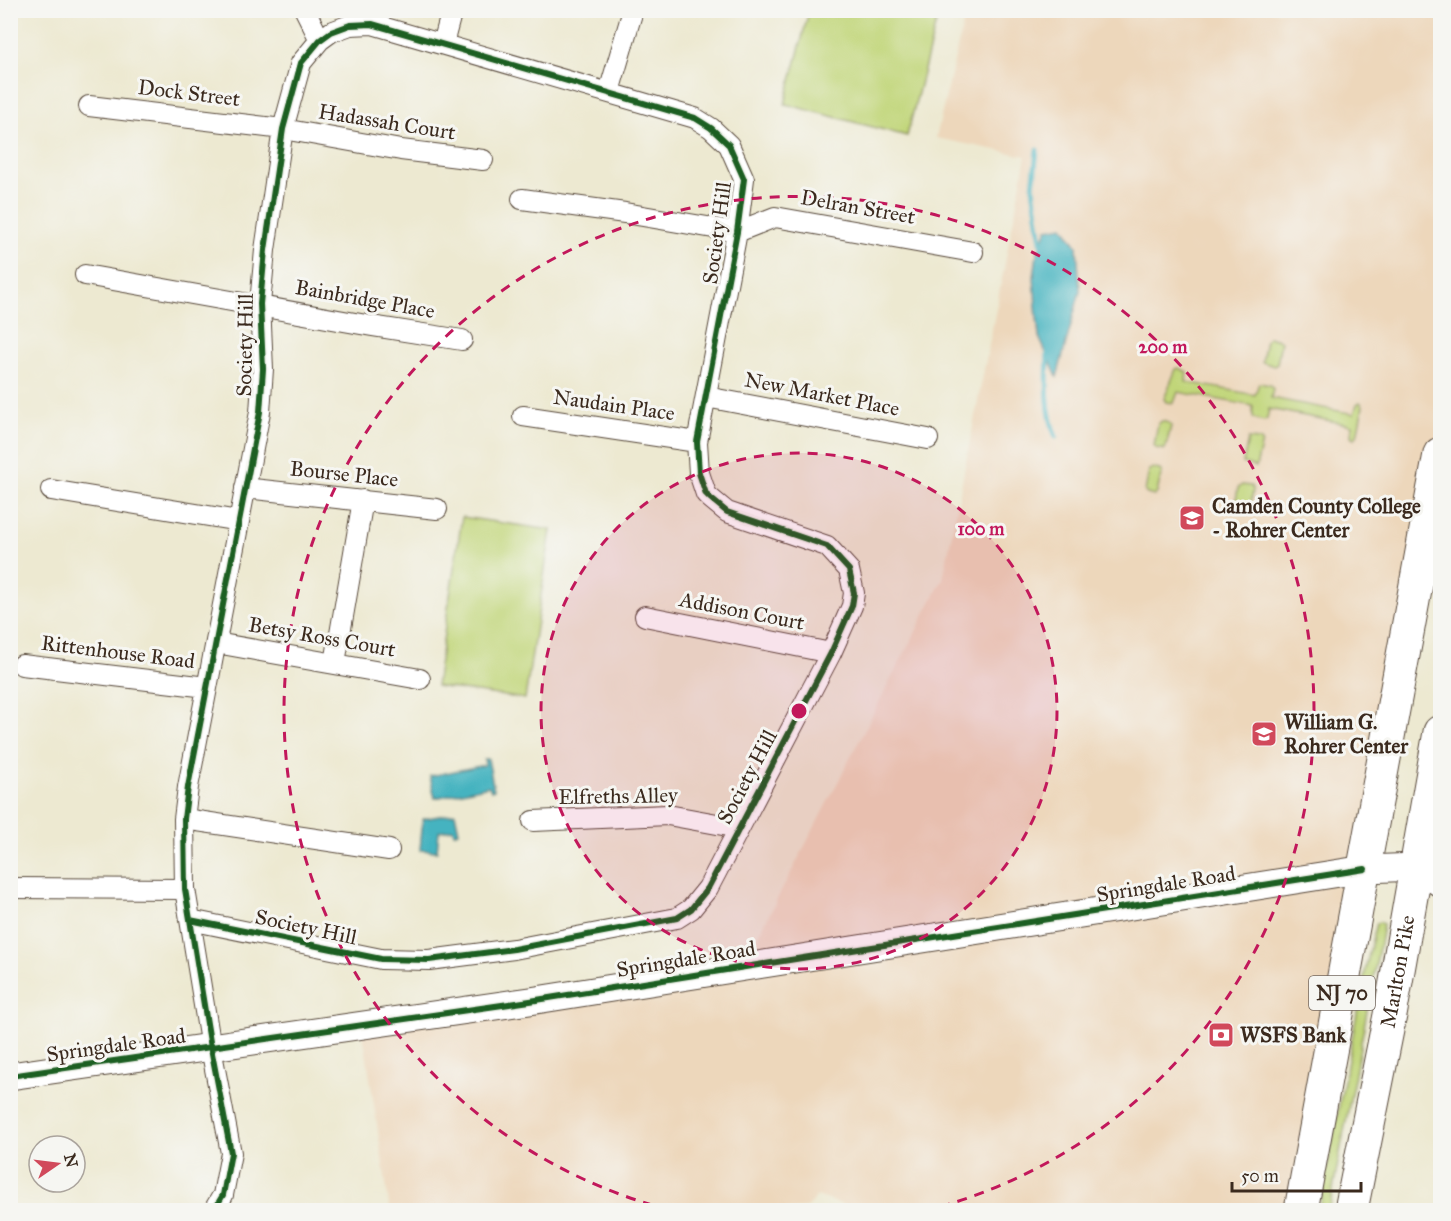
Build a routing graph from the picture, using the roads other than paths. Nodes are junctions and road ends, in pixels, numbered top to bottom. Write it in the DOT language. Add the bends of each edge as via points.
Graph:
graph roads {
  1 [pos="305,10"];
  2 [pos="453,10"];
  3 [pos="633,10"];
  4 [pos="320,40"];
  5 [pos="443,44"];
  6 [pos="609,92"];
  7 [pos="89,106"];
  8 [pos="283,129"];
  9 [pos="483,160"];
  10 [pos="522,199"];
  11 [pos="737,232"];
  12 [pos="973,252"];
  13 [pos="85,275"];
  14 [pos="260,304"];
  15 [pos="462,340"];
  16 [pos="706,397"];
  17 [pos="523,416"];
  18 [pos="928,440"];
  19 [pos="697,442"];
  20 [pos="1440,454"];
  21 [pos="245,488"];
  22 [pos="51,490"];
  23 [pos="363,500"];
  24 [pos="437,509"];
  25 [pos="239,521"];
  26 [pos="645,616"];
  27 [pos="216,643"];
  28 [pos="831,653"];
  29 [pos="335,663"];
  30 [pos="22,665"];
  31 [pos="420,679"];
  32 [pos="207,687"];
  33 [pos="1440,732"];
  34 [pos="184,819"];
  35 [pos="533,821"];
  36 [pos="739,828"];
  37 [pos="389,850"];
  38 [pos="1433,867"];
  39 [pos="1365,869"];
  40 [pos="10,888"];
  41 [pos="185,889"];
  42 [pos="190,920"];
  43 [pos="211,1048"];
  44 [pos="10,1076"];
  45 [pos="214,1210"];
  46 [pos="1301,1210"];
  47 [pos="1351,1210"];
  1 -- 4 [label="street"];
  2 -- 5 [label="street"];
  3 -- 6 [label="street"];
  4 -- 5 [label="street, Society Hill" via="350,24 372,24"];
  4 -- 8 [label="street, Society Hill" via="301,63"];
  5 -- 6 [label="street, Society Hill"];
  6 -- 11 [label="street, Society Hill" via="694,118 729,145 744,178"];
  7 -- 8 [label="street, Dock Street"];
  8 -- 9 [label="street, Hadassah Court"];
  8 -- 14 [label="street, Society Hill"];
  10 -- 11 [label="street"];
  11 -- 12 [label="street, Delran Street" via="775,217"];
  11 -- 16 [label="street, Society Hill"];
  13 -- 14 [label="street, Bainbridge Place"];
  14 -- 15 [label="street, Bainbridge Place"];
  14 -- 21 [label="street, Society Hill" via="260,412"];
  16 -- 18 [label="street, New Market Place"];
  16 -- 19 [label="street, Society Hill"];
  17 -- 19 [label="street, Naudain Place"];
  19 -- 28 [label="street, Society Hill" via="699,474 710,498 727,512 827,546 849,570 854,593 852,606"];
  20 -- 39 [label="highway, NJ 70"];
  21 -- 23 [label="street, Bourse Place"];
  21 -- 25 [label="street, Society Hill"];
  22 -- 25 [label="street"];
  23 -- 24 [label="street, Bourse Place"];
  23 -- 29 [label="street"];
  25 -- 27 [label="street, Society Hill"];
  26 -- 28 [label="street, Addison Court"];
  27 -- 29 [label="street, Betsy Ross Court"];
  27 -- 32 [label="street, Society Hill"];
  28 -- 36 [label="street, Society Hill"];
  29 -- 31 [label="street, Betsy Ross Court"];
  30 -- 32 [label="street, Rittenhouse Road"];
  32 -- 34 [label="street, Society Hill"];
  33 -- 38 [label="highway, Marlton Pike / NJ 70"];
  34 -- 37 [label="street"];
  34 -- 41 [label="street, Society Hill"];
  35 -- 36 [label="street, Elfreths Alley" via="668,815"];
  36 -- 42 [label="street, Society Hill" via="708,888 691,909 677,918 514,949 429,960 381,959"];
  38 -- 39 [label="main road, Springdale Road"];
  38 -- 47 [label="highway, Marlton Pike / NJ 70"];
  39 -- 43 [label="main road, Springdale Road"];
  39 -- 46 [label="highway, NJ 70"];
  40 -- 41 [label="street"];
  41 -- 42 [label="street, Society Hill"];
  42 -- 43 [label="street, Society Hill"];
  43 -- 44 [label="main road, Springdale Road"];
  43 -- 45 [label="street, Society Hill" via="231,1153 223,1195"];
}
